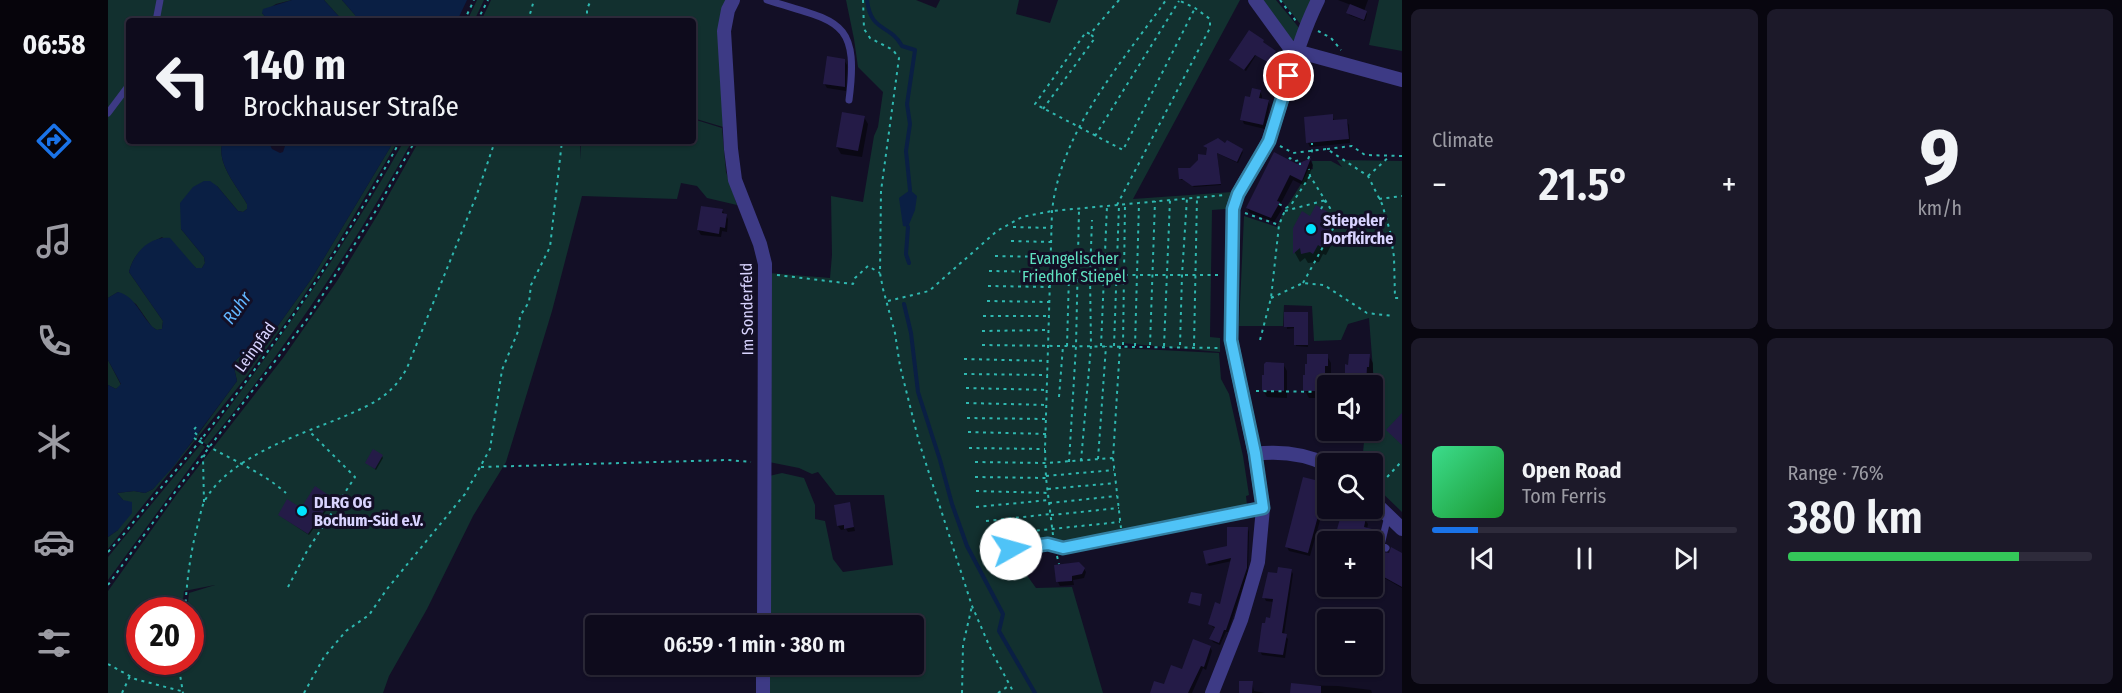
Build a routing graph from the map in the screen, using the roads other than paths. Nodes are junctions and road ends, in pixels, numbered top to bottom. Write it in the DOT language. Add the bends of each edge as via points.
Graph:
graph roads {
  1 [pos="160,0"];
  2 [pos="733,0"];
  3 [pos="767,0"];
  4 [pos="1255,0"];
  5 [pos="1318,0"];
  6 [pos="157,18"];
  7 [pos="1296,53"];
  8 [pos="1402,80"];
  9 [pos="126,89"];
  10 [pos="849,100"];
  11 [pos="108,113"];
  12 [pos="1255,453"];
  13 [pos="1317,460"];
  14 [pos="1263,508"];
  15 [pos="1383,510"];
  16 [pos="1389,516"];
  17 [pos="1402,529"];
  18 [pos="1386,548"];
  19 [pos="1011,549"];
  20 [pos="764,615"];
  21 [pos="764,675"];
  22 [pos="763,693"];
  23 [pos="1212,693"];
  1 -- 6 [label="lane"];
  2 -- 20 [label="street, Im Sonderfeld" via="724,31 731,149 735,180 760,244 765,274"];
  3 -- 10 [label="lane" via="832,21 846,33 852,71"];
  4 -- 7 [label="street"];
  5 -- 7 [label="street"];
  7 -- 8 [label="street"];
  7 -- 12 [label="street" via="1269,141 1233,209 1232,349"];
  9 -- 11 [label="lane"];
  12 -- 13 [label="street" via="1286,453"];
  12 -- 14 [label="street"];
  14 -- 19 [label="lane" via="1063,548 1048,544"];
  14 -- 23 [label="street" via="1258,562 1241,620"];
  15 -- 16 [label="street"];
  16 -- 17 [label="street"];
  16 -- 18 [label="lane" via="1381,545"];
  21 -- 22 [label="street"];
}
